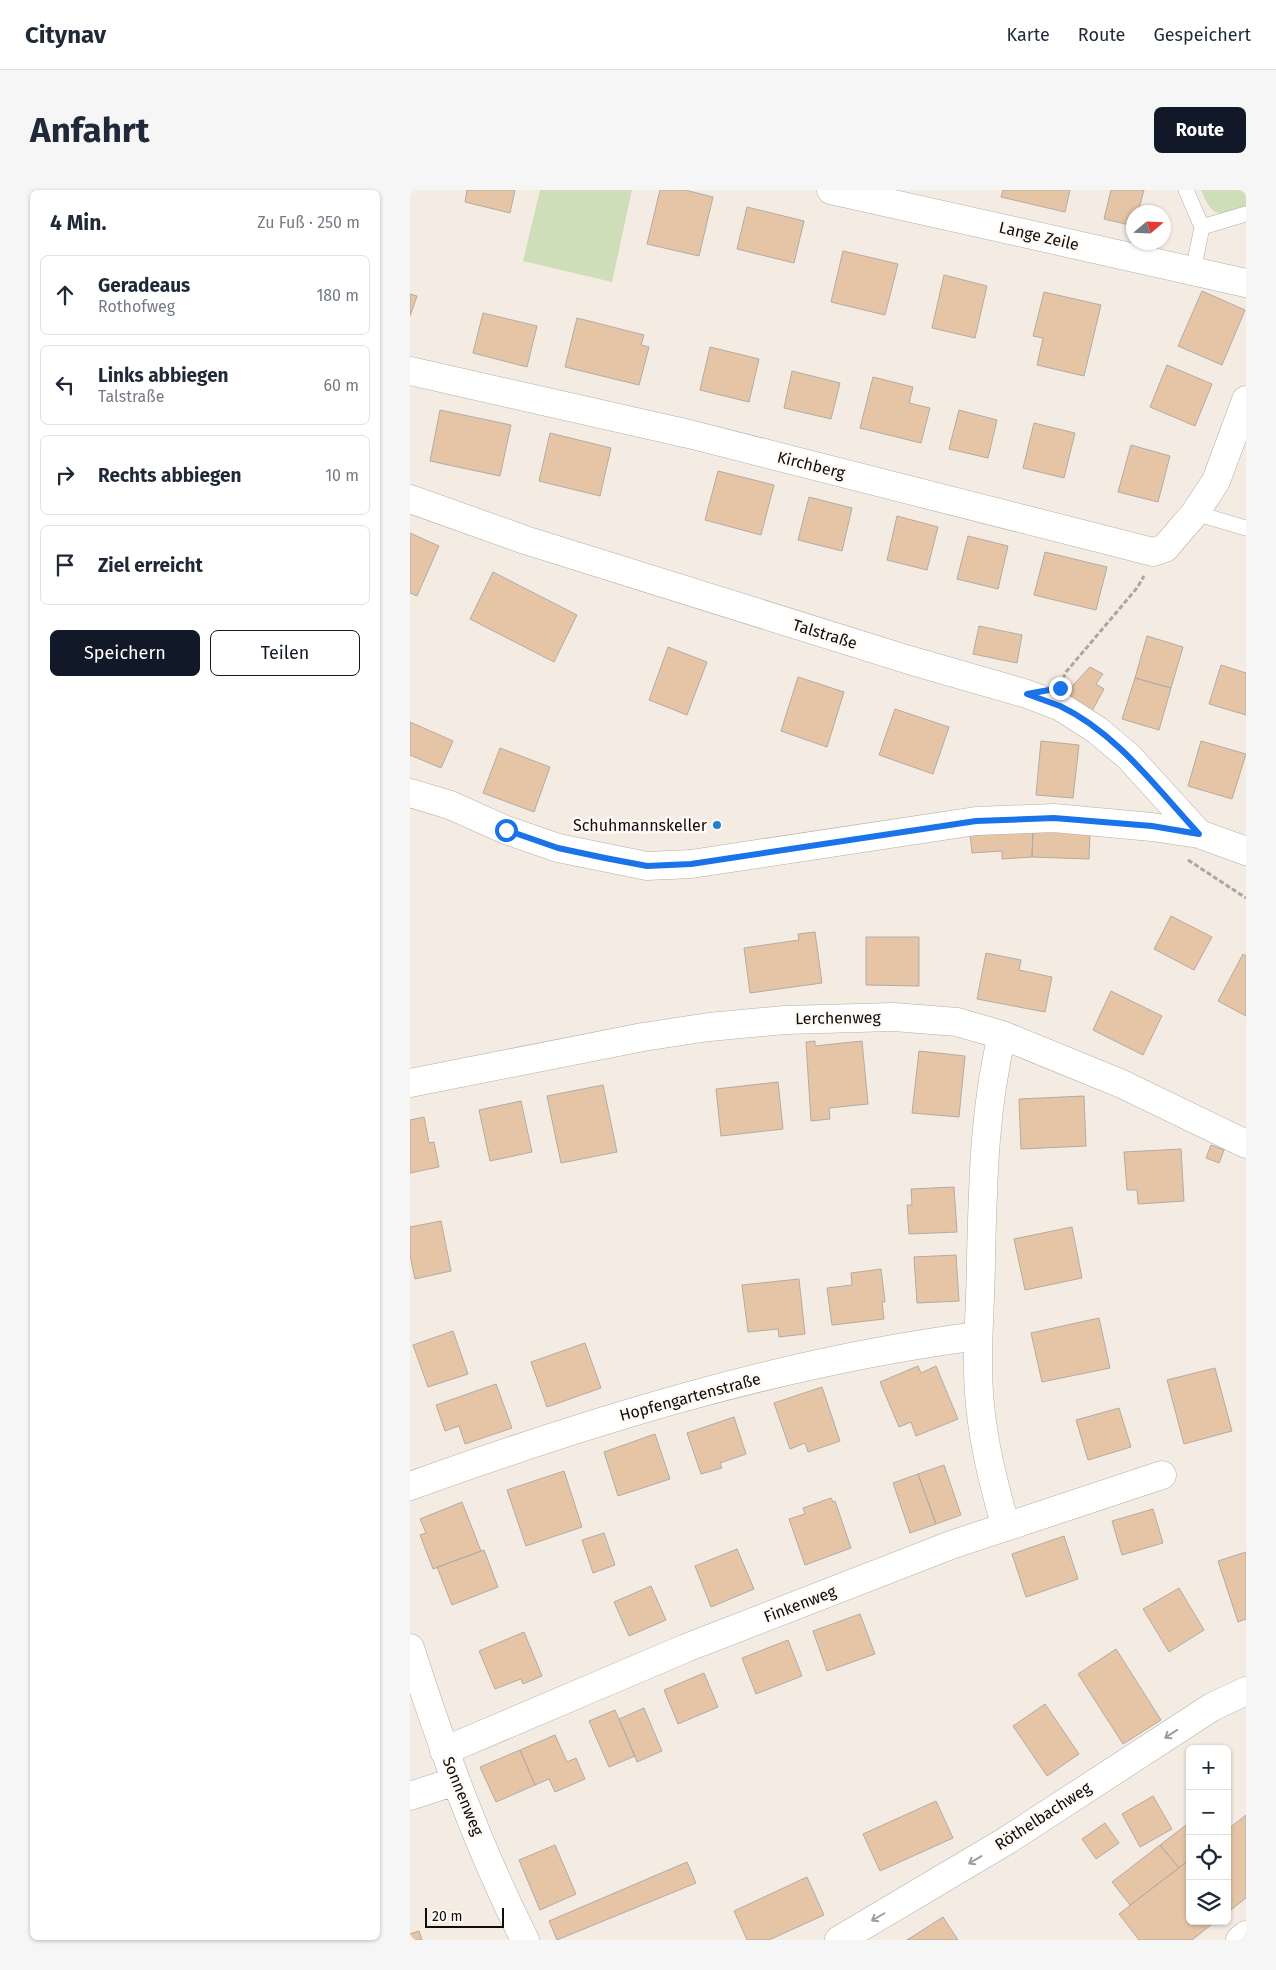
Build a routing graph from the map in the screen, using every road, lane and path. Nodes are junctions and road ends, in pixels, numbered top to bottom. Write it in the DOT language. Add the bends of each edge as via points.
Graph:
graph roads {
  1 [pos="831,190"];
  2 [pos="1186,190"];
  3 [pos="1246,214"];
  4 [pos="1202,227"];
  5 [pos="1193,271"];
  6 [pos="1246,283"];
  7 [pos="410,371"];
  8 [pos="1246,400"];
  9 [pos="410,499"];
  10 [pos="1195,513"];
  11 [pos="1246,528"];
  12 [pos="1153,552"];
  13 [pos="1027,694"];
  14 [pos="410,793"];
  15 [pos="1191,833"];
  16 [pos="1246,850"];
  17 [pos="1246,898"];
  18 [pos="1002,1035"];
  19 [pos="410,1083"];
  20 [pos="1246,1144"];
  21 [pos="978,1336"];
  22 [pos="1162,1475"];
  23 [pos="410,1486"];
  24 [pos="1006,1527"];
  25 [pos="410,1648"];
  26 [pos="1246,1691"];
  27 [pos="444,1751"];
  28 [pos="456,1781"];
  29 [pos="410,1796"];
  30 [pos="1246,1935"];
  31 [pos="526,1940"];
  32 [pos="839,1940"];
  33 [pos="1240,1940"];
  1 -- 5 [label="street, Lange Zeile"];
  2 -- 4 [label="lane"];
  3 -- 4 [label="lane"];
  4 -- 5 [label="lane"];
  5 -- 6 [label="street, Lange Zeile"];
  7 -- 12 [label="street, Kirchberg" via="689,434"];
  8 -- 10 [label="street" via="1216,481"];
  9 -- 13 [label="street, Talstraße" via="534,543"];
  10 -- 11 [label="lane"];
  10 -- 12 [label="street" via="1165,548"];
  12 -- 13 [label="path" via="1137,588 1066,672 1060,688"];
  13 -- 15 [label="street, Talstraße" via="1061,707 1097,730 1129,757"];
  14 -- 15 [label="street" via="558,848 647,866 691,864 976,821 1054,818 1152,826"];
  15 -- 16 [label="street"];
  15 -- 17 [label="path" via="1186,860"];
  18 -- 19 [label="street, Lerchenweg" via="957,1022 894,1017 785,1020 643,1037"];
  18 -- 20 [label="street, Lerchenweg" via="1122,1084"];
  18 -- 21 [label="street" via="992,1075 983,1156"];
  21 -- 23 [label="street, Hopfengartenstraße" via="846,1359 735,1384 619,1415"];
  21 -- 24 [label="street" via="980,1404 996,1493"];
  22 -- 24 [label="street, Finkenweg"];
  24 -- 27 [label="street, Finkenweg" via="951,1545 686,1648"];
  25 -- 27 [label="street, Sonnenweg"];
  26 -- 32 [label="street, Röthelbachweg, one-way" via="1212,1707 1006,1841"];
  27 -- 28 [label="street, Sonnenweg"];
  28 -- 29 [label="street"];
  28 -- 31 [label="street, Sonnenweg" via="508,1906"];
  30 -- 33 [label="street"];
}
